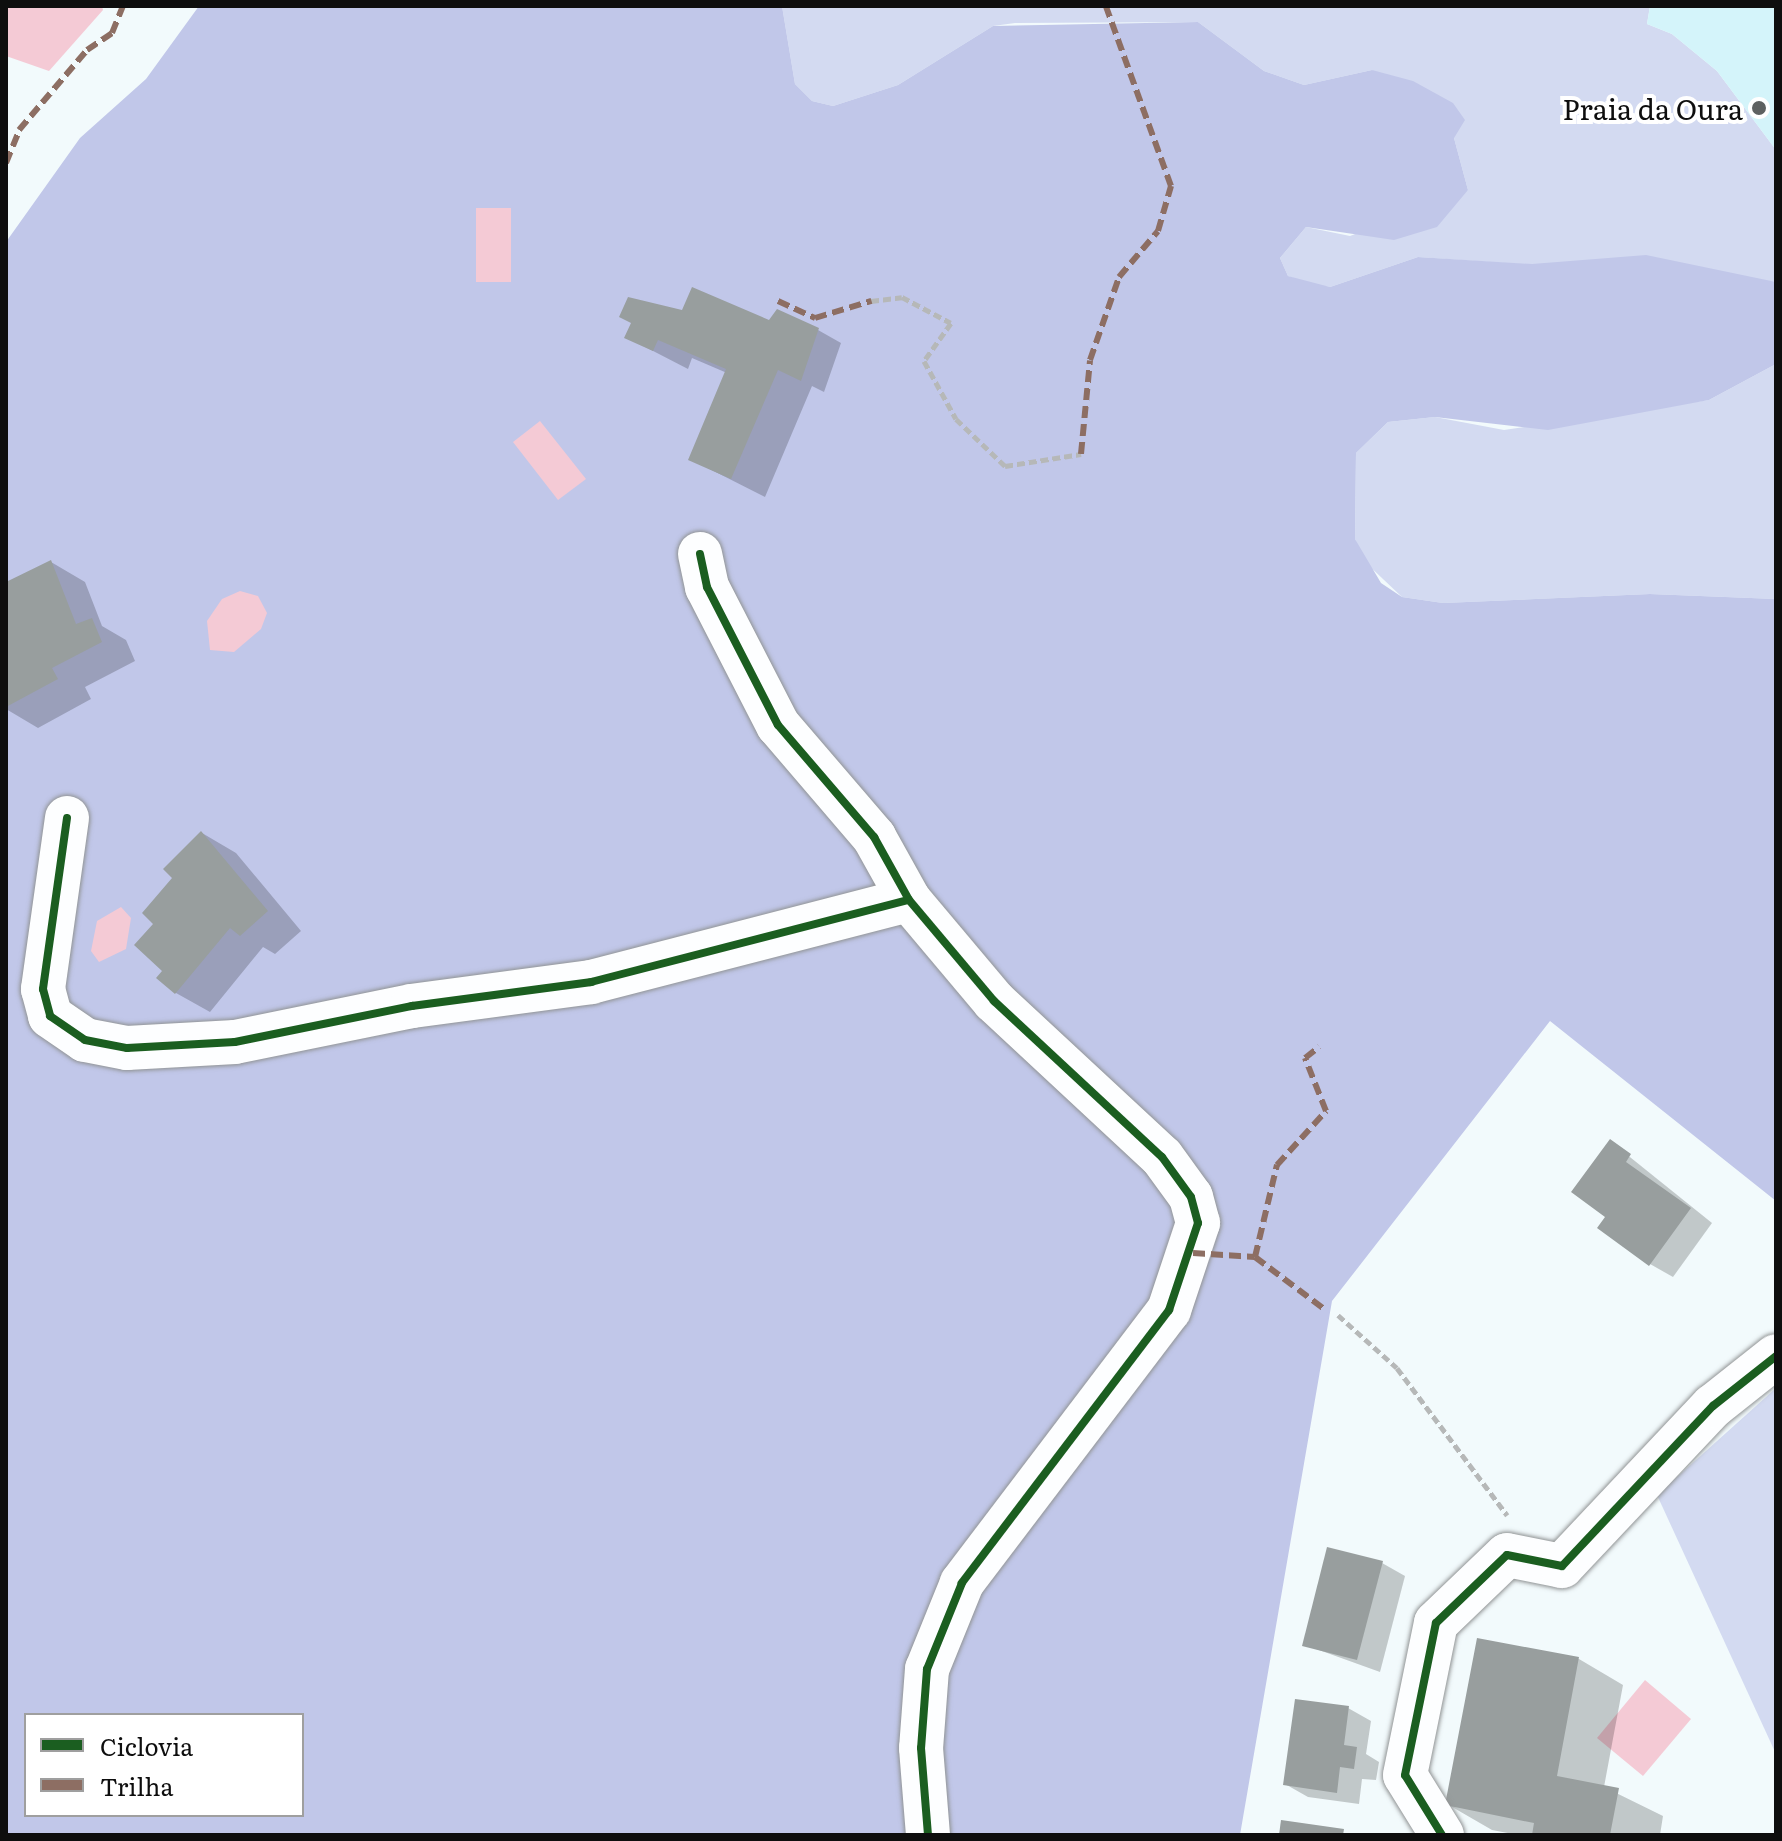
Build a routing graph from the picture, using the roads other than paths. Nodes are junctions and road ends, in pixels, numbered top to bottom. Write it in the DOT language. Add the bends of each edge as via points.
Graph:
graph roads {
  1 [pos="700,554"];
  2 [pos="67,818"];
  3 [pos="909,900"];
  4 [pos="1776,1356"];
  5 [pos="928,1835"];
  6 [pos="1442,1835"];
  1 -- 3 [label="street" via="707,587 778,725 874,837"];
  2 -- 3 [label="street" via="46,1002 50,1016 85,1040 127,1048 235,1042 412,1006 591,982"];
  3 -- 5 [label="street" via="994,1001 1162,1157 1191,1197 1198,1223 1169,1310 962,1583 927,1669 921,1748"];
  4 -- 6 [label="street" via="1713,1406 1562,1566 1507,1555 1436,1623 1421,1668 1405,1775"];
}
